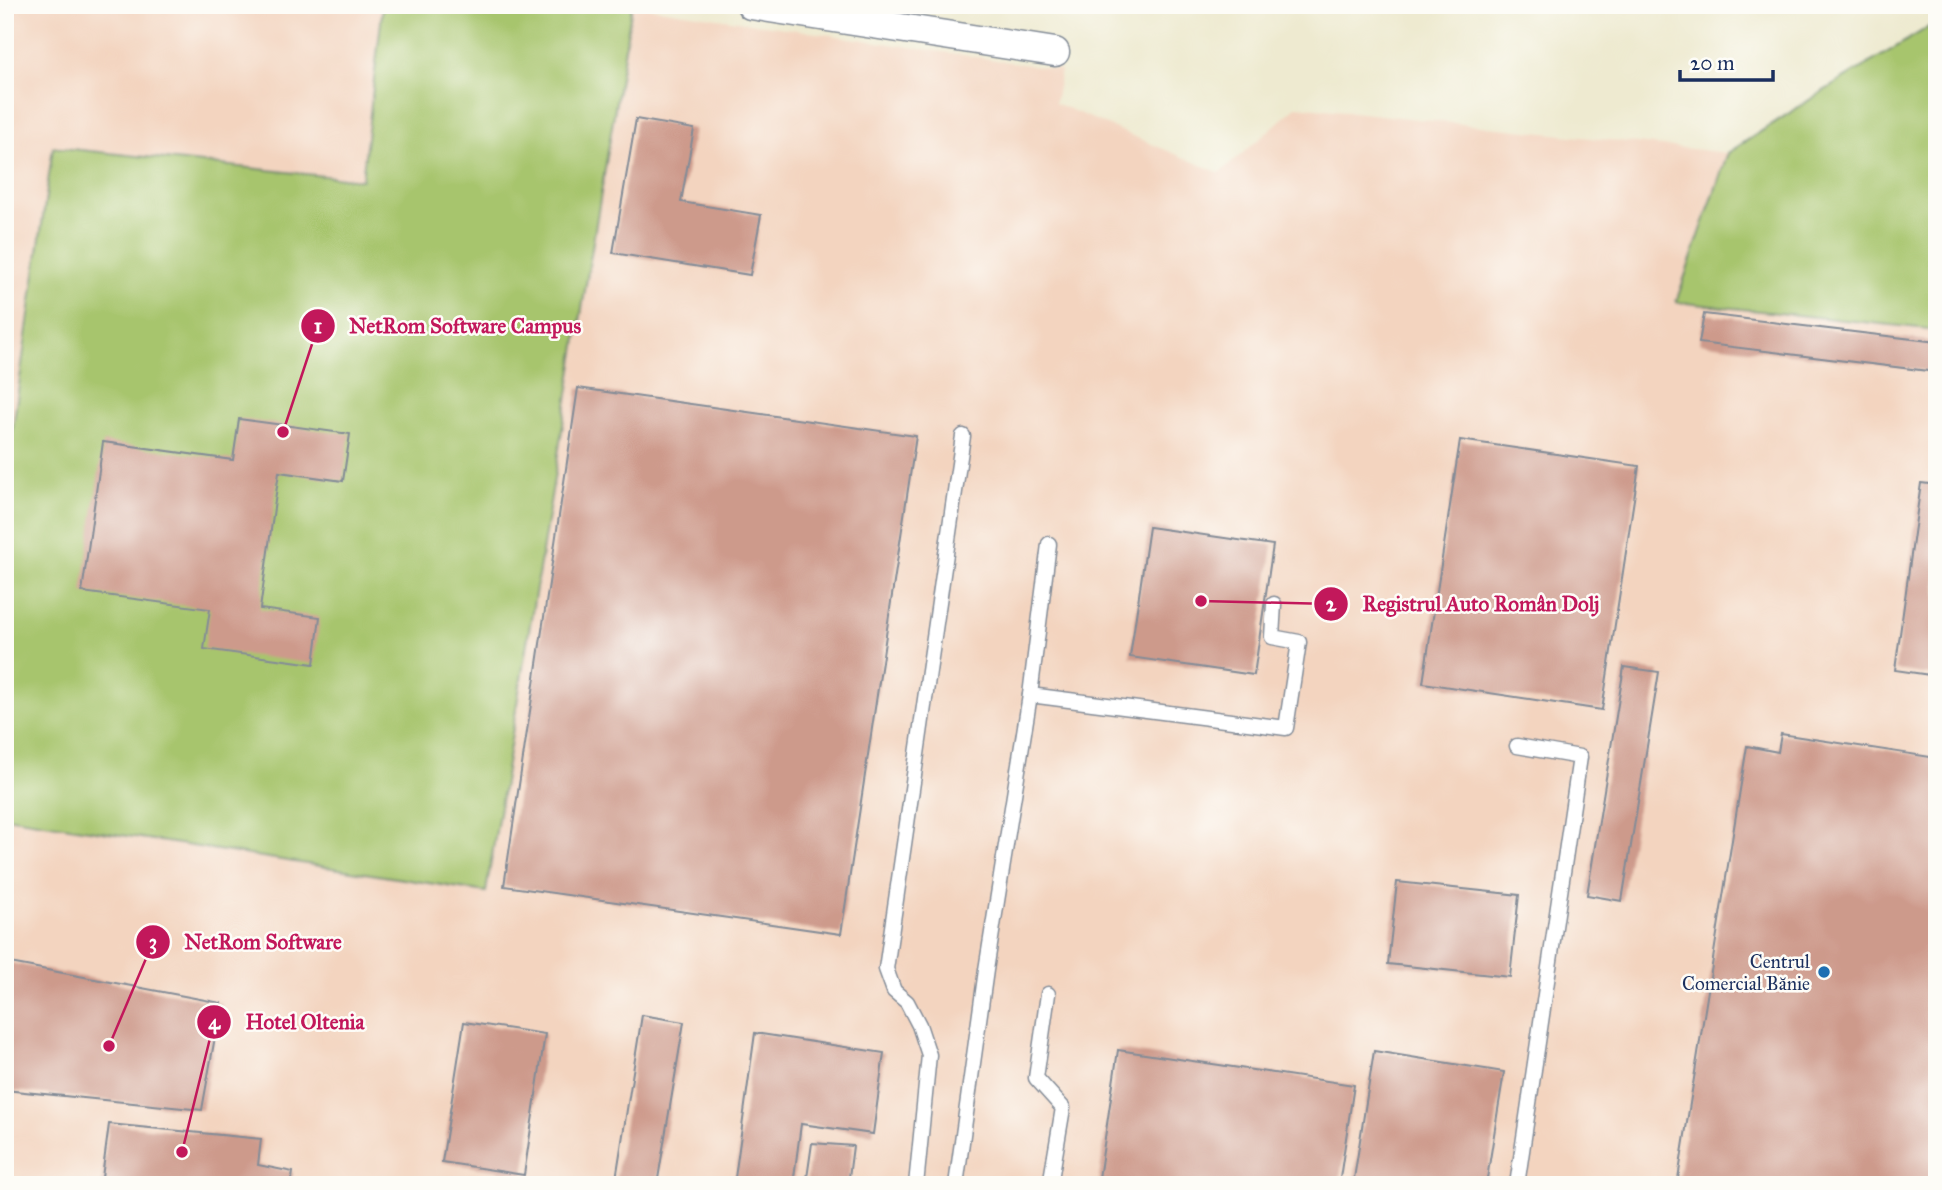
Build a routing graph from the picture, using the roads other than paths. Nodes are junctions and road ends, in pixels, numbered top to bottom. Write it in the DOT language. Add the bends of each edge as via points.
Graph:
graph roads {
  1 [pos="751,5"];
  2 [pos="1055,52"];
  3 [pos="963,436"];
  4 [pos="1049,544"];
  5 [pos="1274,604"];
  6 [pos="1030,695"];
  7 [pos="1517,746"];
  8 [pos="1048,994"];
  9 [pos="916,1185"];
  10 [pos="956,1185"];
  11 [pos="1050,1185"];
  12 [pos="1517,1185"];
  1 -- 2 [label="street"];
  3 -- 9 [label="lane" via="886,969 894,991 913,1014 929,1055"];
  4 -- 6 [label="lane"];
  5 -- 6 [label="lane" via="1272,637 1299,642 1286,728"];
  6 -- 10 [label="lane"];
  7 -- 12 [label="lane" via="1580,757"];
  8 -- 11 [label="lane" via="1036,1078 1063,1108"];
}
